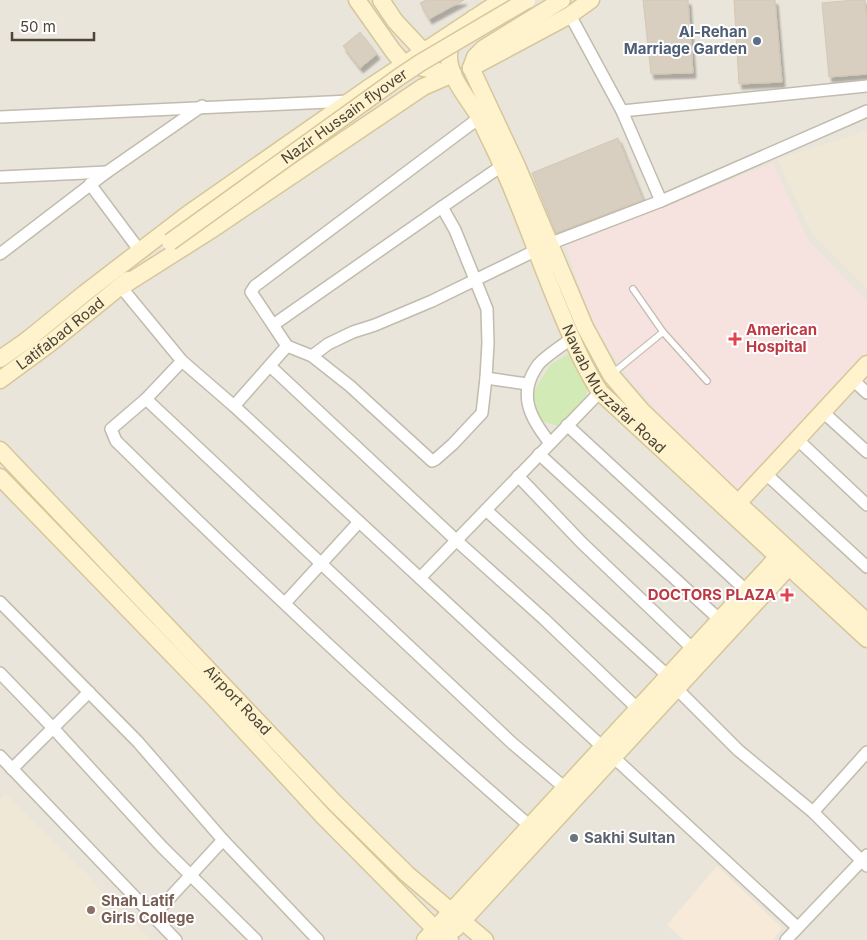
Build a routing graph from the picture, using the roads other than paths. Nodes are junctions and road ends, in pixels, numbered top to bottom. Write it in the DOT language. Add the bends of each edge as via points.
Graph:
graph roads {
  1 [pos="357,0"];
  2 [pos="381,0"];
  3 [pos="502,0"];
  4 [pos="527,0"];
  5 [pos="562,0"];
  6 [pos="591,0"];
  7 [pos="570,15"];
  8 [pos="474,18"];
  9 [pos="422,51"];
  10 [pos="449,55"];
  11 [pos="404,64"];
  12 [pos="471,68"];
  13 [pos="453,74"];
  14 [pos="867,86"];
  15 [pos="350,101"];
  16 [pos="202,106"];
  17 [pos="622,111"];
  18 [pos="867,111"];
  19 [pos="0,117"];
  20 [pos="479,118"];
  21 [pos="503,166"];
  22 [pos="107,172"];
  23 [pos="0,177"];
  24 [pos="90,184"];
  25 [pos="661,201"];
  26 [pos="442,206"];
  27 [pos="170,242"];
  28 [pos="542,248"];
  29 [pos="140,251"];
  30 [pos="0,254"];
  31 [pos="475,281"];
  32 [pos="121,287"];
  33 [pos="633,289"];
  34 [pos="274,325"];
  35 [pos="663,332"];
  36 [pos="572,338"];
  37 [pos="26,341"];
  38 [pos="287,346"];
  39 [pos="312,356"];
  40 [pos="0,359"];
  41 [pos="182,361"];
  42 [pos="867,364"];
  43 [pos="270,366"];
  44 [pos="611,375"];
  45 [pos="486,378"];
  46 [pos="0,380"];
  47 [pos="853,380"];
  48 [pos="707,381"];
  49 [pos="528,384"];
  50 [pos="600,392"];
  51 [pos="867,393"];
  52 [pos="146,399"];
  53 [pos="234,406"];
  54 [pos="823,412"];
  55 [pos="567,425"];
  56 [pos="797,439"];
  57 [pos="550,442"];
  58 [pos="0,450"];
  59 [pos="867,452"];
  60 [pos="539,454"];
  61 [pos="766,473"];
  62 [pos="518,476"];
  63 [pos="0,477"];
  64 [pos="738,503"];
  65 [pos="867,505"];
  66 [pos="486,510"];
  67 [pos="359,522"];
  68 [pos="456,541"];
  69 [pos="788,557"];
  70 [pos="320,564"];
  71 [pos="867,567"];
  72 [pos="420,578"];
  73 [pos="752,596"];
  74 [pos="0,602"];
  75 [pos="285,603"];
  76 [pos="720,620"];
  77 [pos="867,622"];
  78 [pos="867,639"];
  79 [pos="693,649"];
  80 [pos="0,673"];
  81 [pos="672,682"];
  82 [pos="88,692"];
  83 [pos="638,708"];
  84 [pos="53,728"];
  85 [pos="608,752"];
  86 [pos="867,752"];
  87 [pos="0,756"];
  88 [pos="12,769"];
  89 [pos="565,788"];
  90 [pos="813,812"];
  91 [pos="530,826"];
  92 [pos="223,840"];
  93 [pos="865,861"];
  94 [pos="191,875"];
  95 [pos="153,916"];
  96 [pos="457,916"];
  97 [pos="797,926"];
  98 [pos="441,937"];
  99 [pos="176,940"];
  100 [pos="256,940"];
  101 [pos="318,940"];
  102 [pos="485,940"];
  103 [pos="786,940"];
  1 -- 11 [label="street"];
  2 -- 9 [label="street"];
  3 -- 8 [label="street"];
  4 -- 27 [label="street, Nazir Hussain flyover, bridge" via="406,73"];
  5 -- 12 [label="street" via="484,48 475,57"];
  6 -- 7 [label="street"];
  7 -- 12 [label="street"];
  7 -- 17 [label="street"];
  8 -- 9 [label="street"];
  8 -- 10 [label="street" via="456,37"];
  9 -- 10 [label="street"];
  9 -- 11 [label="street"];
  10 -- 13 [label="street, Nawab Muzzafar Road"];
  11 -- 13 [label="street"];
  11 -- 15 [label="street"];
  12 -- 28 [label="street, Nawab Muzzafar Road" via="517,166"];
  13 -- 20 [label="street, Nawab Muzzafar Road"];
  13 -- 32 [label="street" via="423,87"];
  14 -- 17 [label="street"];
  15 -- 16 [label="street"];
  15 -- 29 [label="street"];
  16 -- 19 [label="street"];
  16 -- 22 [label="street"];
  17 -- 25 [label="street"];
  18 -- 25 [label="street"];
  20 -- 21 [label="street, Nawab Muzzafar Road"];
  20 -- 34 [label="street" via="252,289 254,298"];
  21 -- 26 [label="street"];
  21 -- 28 [label="street, Nawab Muzzafar Road" via="521,210"];
  22 -- 23 [label="street"];
  22 -- 24 [label="street"];
  24 -- 29 [label="street"];
  24 -- 30 [label="street"];
  25 -- 28 [label="street"];
  26 -- 31 [label="street"];
  26 -- 34 [label="street"];
  27 -- 32 [label="street"];
  27 -- 37 [label="street"];
  28 -- 31 [label="street"];
  28 -- 36 [label="street, Nawab Muzzafar Road"];
  28 -- 44 [label="street, Nawab Muzzafar Road"];
  29 -- 37 [label="street"];
  31 -- 39 [label="street" via="353,332"];
  31 -- 45 [label="street" via="487,309"];
  32 -- 41 [label="street"];
  32 -- 46 [label="street, Latifabad Road"];
  33 -- 35 [label="lane"];
  34 -- 38 [label="street"];
  35 -- 44 [label="lane"];
  35 -- 48 [label="lane"];
  36 -- 49 [label="street" via="538,364"];
  36 -- 50 [label="street, Nawab Muzzafar Road"];
  37 -- 40 [label="street, Latifabad Road"];
  38 -- 39 [label="street"];
  38 -- 43 [label="street"];
  39 -- 45 [label="street" via="432,461 482,413"];
  41 -- 52 [label="street"];
  41 -- 53 [label="street"];
  42 -- 47 [label="street"];
  43 -- 53 [label="street"];
  43 -- 68 [label="street"];
  44 -- 64 [label="street, Nawab Muzzafar Road" via="641,410"];
  45 -- 49 [label="street"];
  47 -- 51 [label="street"];
  47 -- 54 [label="street"];
  49 -- 57 [label="street" via="529,410 537,427"];
  50 -- 55 [label="street"];
  50 -- 69 [label="street, Nawab Muzzafar Road"];
  52 -- 70 [label="street"];
  52 -- 75 [label="street" via="111,429 116,442"];
  53 -- 67 [label="street"];
  54 -- 56 [label="street"];
  54 -- 59 [label="street"];
  55 -- 57 [label="street"];
  55 -- 73 [label="street"];
  56 -- 61 [label="street"];
  56 -- 65 [label="street"];
  57 -- 60 [label="street"];
  58 -- 96 [label="street, Airport Road" via="336,803 407,874"];
  60 -- 62 [label="street"];
  60 -- 76 [label="street"];
  61 -- 64 [label="street"];
  61 -- 71 [label="street"];
  62 -- 66 [label="street"];
  62 -- 79 [label="street" via="582,543"];
  63 -- 98 [label="street, Airport Road"];
  64 -- 69 [label="street, Nawab Muzzafar Road"];
  66 -- 68 [label="street"];
  66 -- 81 [label="street"];
  67 -- 70 [label="street"];
  67 -- 72 [label="street"];
  68 -- 72 [label="street"];
  68 -- 83 [label="street"];
  69 -- 73 [label="street"];
  69 -- 77 [label="street, Nawab Muzzafar Road"];
  69 -- 78 [label="street, Nawab Muzzafar Road"];
  70 -- 75 [label="street"];
  70 -- 89 [label="street" via="512,743"];
  72 -- 85 [label="street"];
  73 -- 76 [label="street"];
  73 -- 81 [label="street"];
  74 -- 82 [label="street"];
  75 -- 91 [label="street" via="441,749"];
  76 -- 79 [label="street"];
  79 -- 81 [label="street"];
  80 -- 84 [label="street"];
  81 -- 83 [label="street"];
  81 -- 85 [label="street"];
  81 -- 90 [label="street" via="738,750"];
  82 -- 84 [label="street"];
  82 -- 92 [label="street" via="138,742"];
  83 -- 85 [label="street"];
  84 -- 88 [label="street"];
  84 -- 94 [label="street"];
  85 -- 89 [label="street"];
  85 -- 96 [label="street"];
  85 -- 97 [label="street"];
  86 -- 90 [label="street"];
  87 -- 88 [label="street"];
  88 -- 95 [label="street"];
  89 -- 91 [label="street"];
  90 -- 93 [label="street"];
  91 -- 96 [label="street"];
  92 -- 94 [label="street"];
  92 -- 101 [label="street"];
  93 -- 97 [label="street"];
  94 -- 95 [label="street"];
  94 -- 100 [label="street"];
  95 -- 99 [label="street"];
  96 -- 98 [label="street"];
  96 -- 102 [label="street, Airport Road"];
  97 -- 103 [label="street"];
}
